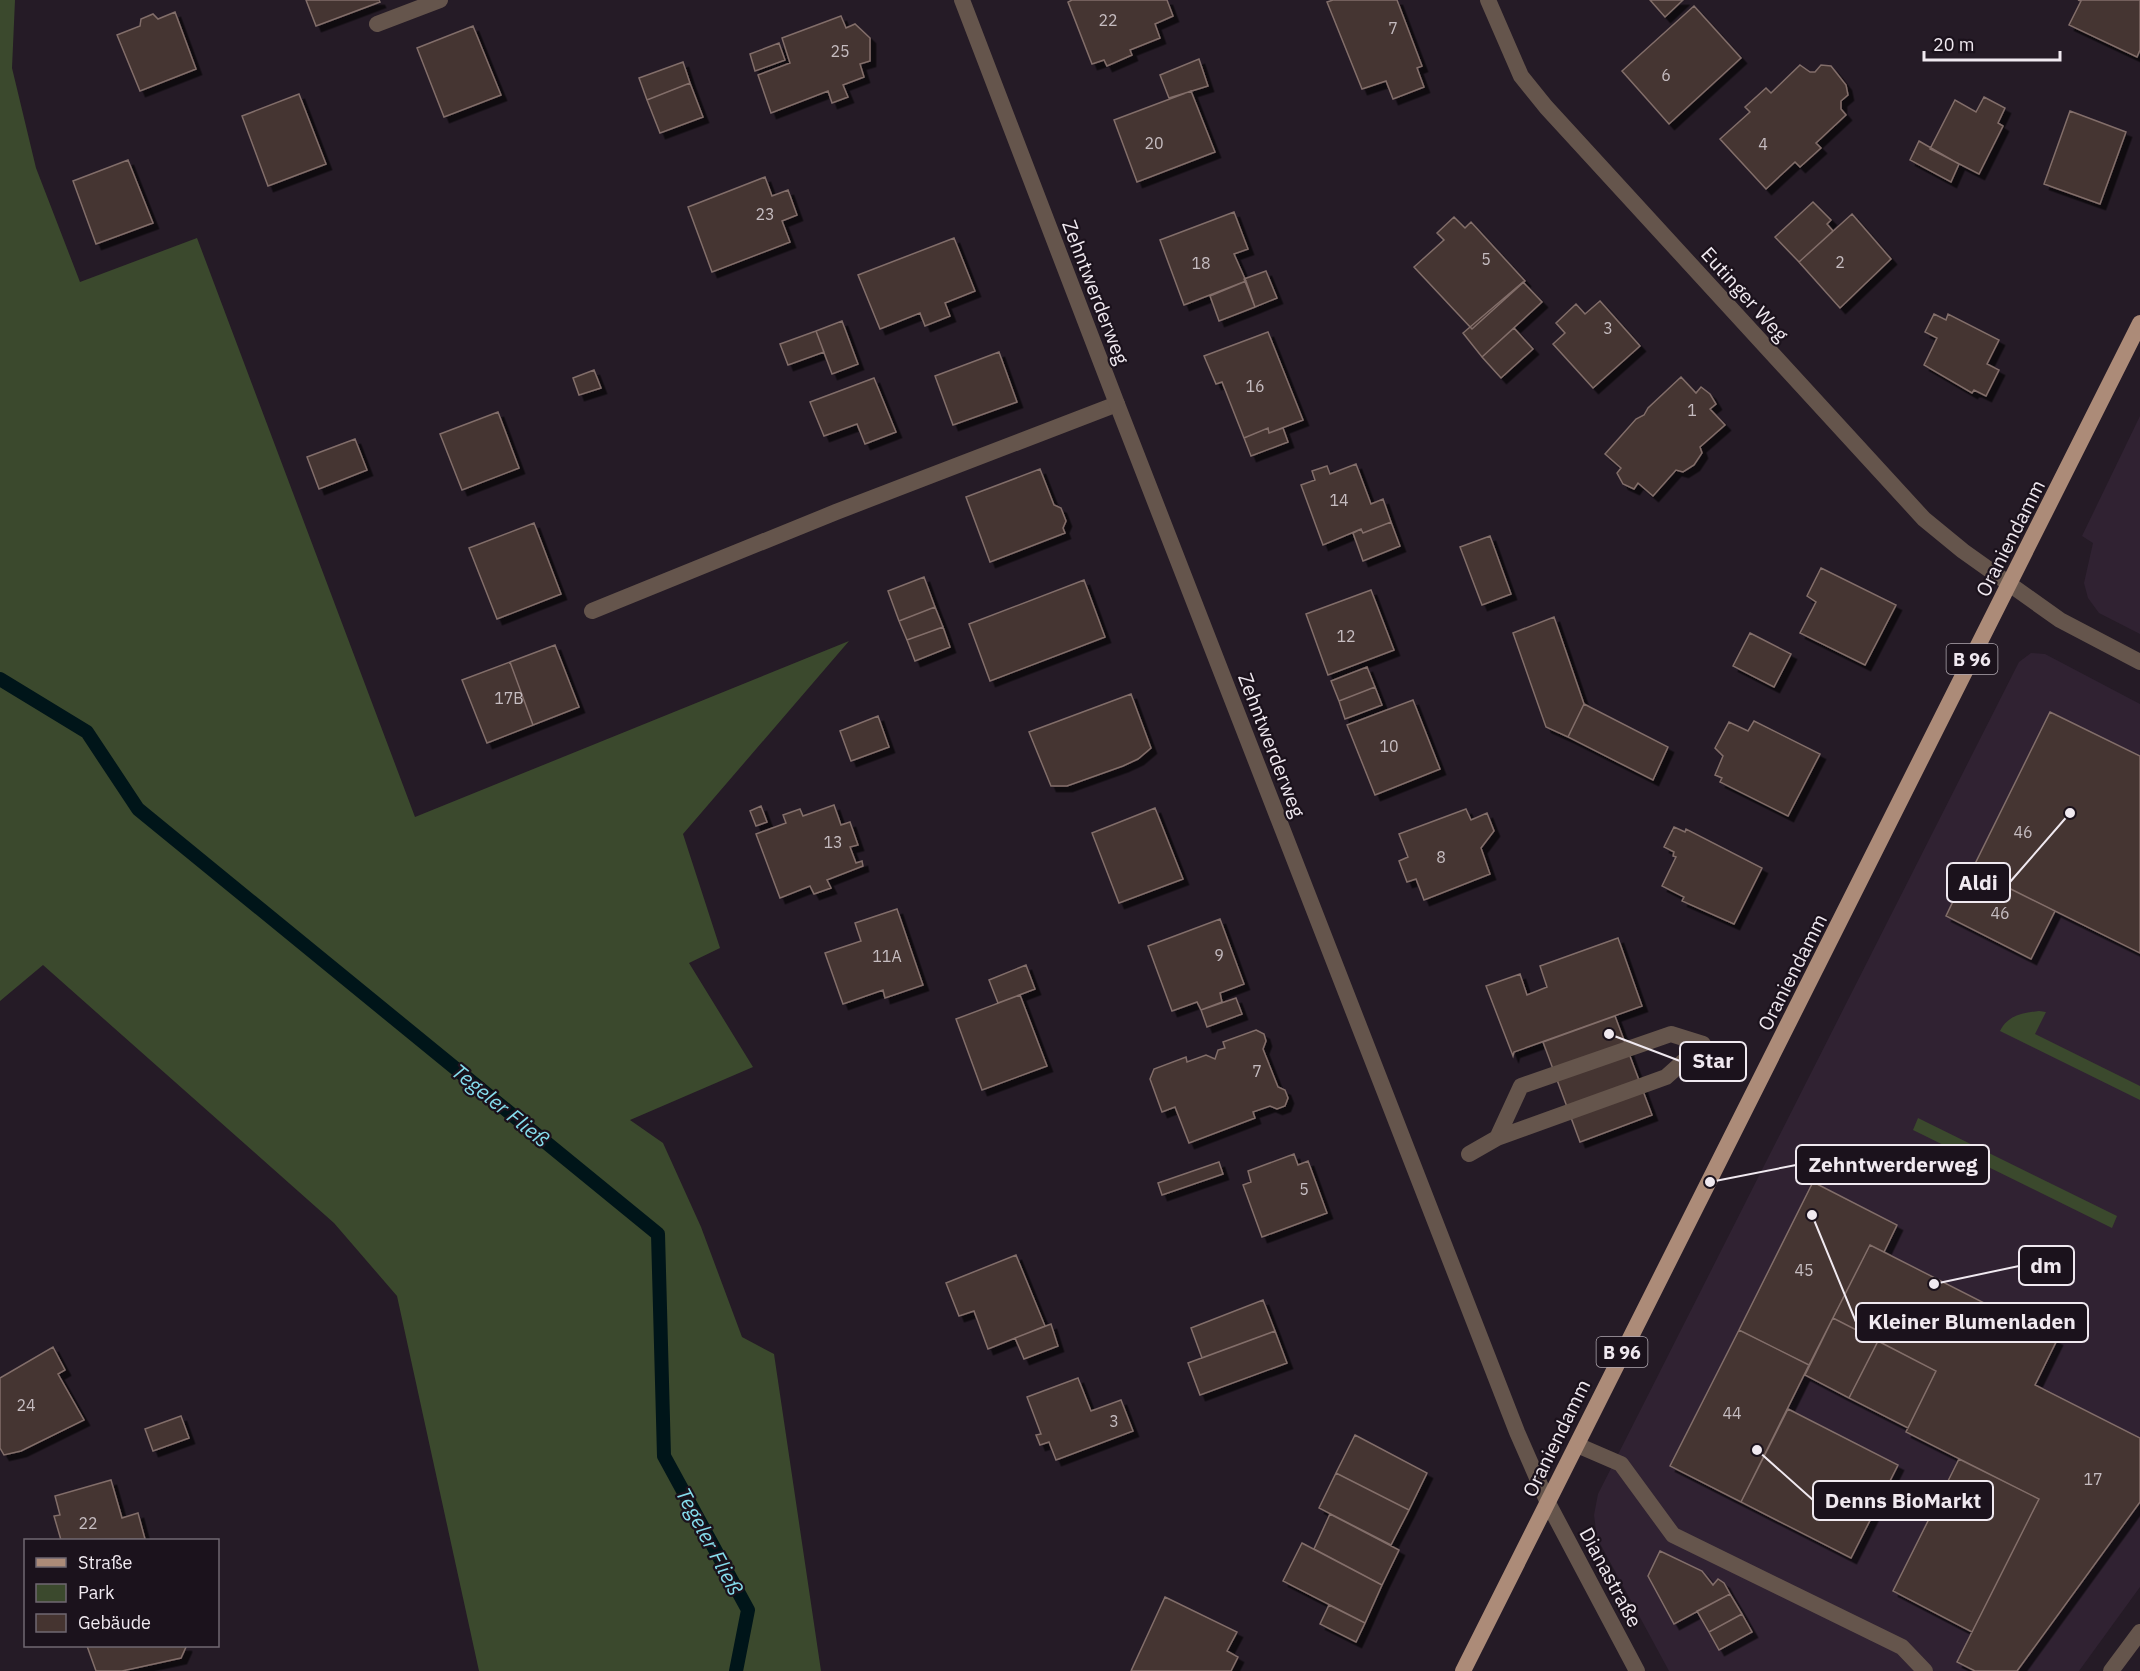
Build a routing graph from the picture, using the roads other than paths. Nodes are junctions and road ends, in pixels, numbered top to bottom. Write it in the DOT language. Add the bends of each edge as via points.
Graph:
graph roads {
  1 [pos="440,0"];
  2 [pos="962,0"];
  3 [pos="1488,0"];
  4 [pos="377,24"];
  5 [pos="2140,323"];
  6 [pos="1117,404"];
  7 [pos="2010,585"];
  8 [pos="592,611"];
  9 [pos="2140,662"];
  10 [pos="1497,1138"];
  11 [pos="1469,1154"];
  12 [pos="1577,1445"];
  13 [pos="1548,1503"];
  14 [pos="2140,1632"];
  15 [pos="1463,1671"];
  16 [pos="1637,1671"];
  17 [pos="1925,1671"];
  18 [pos="2111,1671"];
  1 -- 4 [label="street"];
  2 -- 6 [label="street, Zehntwerderweg"];
  3 -- 7 [label="street, Eutinger Weg" via="1521,76 1546,107 1924,519"];
  5 -- 7 [label="main road, Oraniendamm / B 96"];
  6 -- 8 [label="street"];
  6 -- 13 [label="street, Zehntwerderweg"];
  7 -- 9 [label="street, Eutinger Weg" via="2060,620"];
  7 -- 12 [label="main road, Oraniendamm / B 96"];
  10 -- 10 [label="street" via="1666,1077 1703,1044 1671,1034 1521,1086"];
  10 -- 11 [label="street"];
  12 -- 13 [label="main road, Oraniendamm / B 96"];
  12 -- 17 [label="street" via="1621,1464 1674,1535 1902,1647"];
  13 -- 15 [label="main road, Oraniendamm / B 96"];
  13 -- 16 [label="street, Dianastraße"];
  14 -- 18 [label="street"];
}
